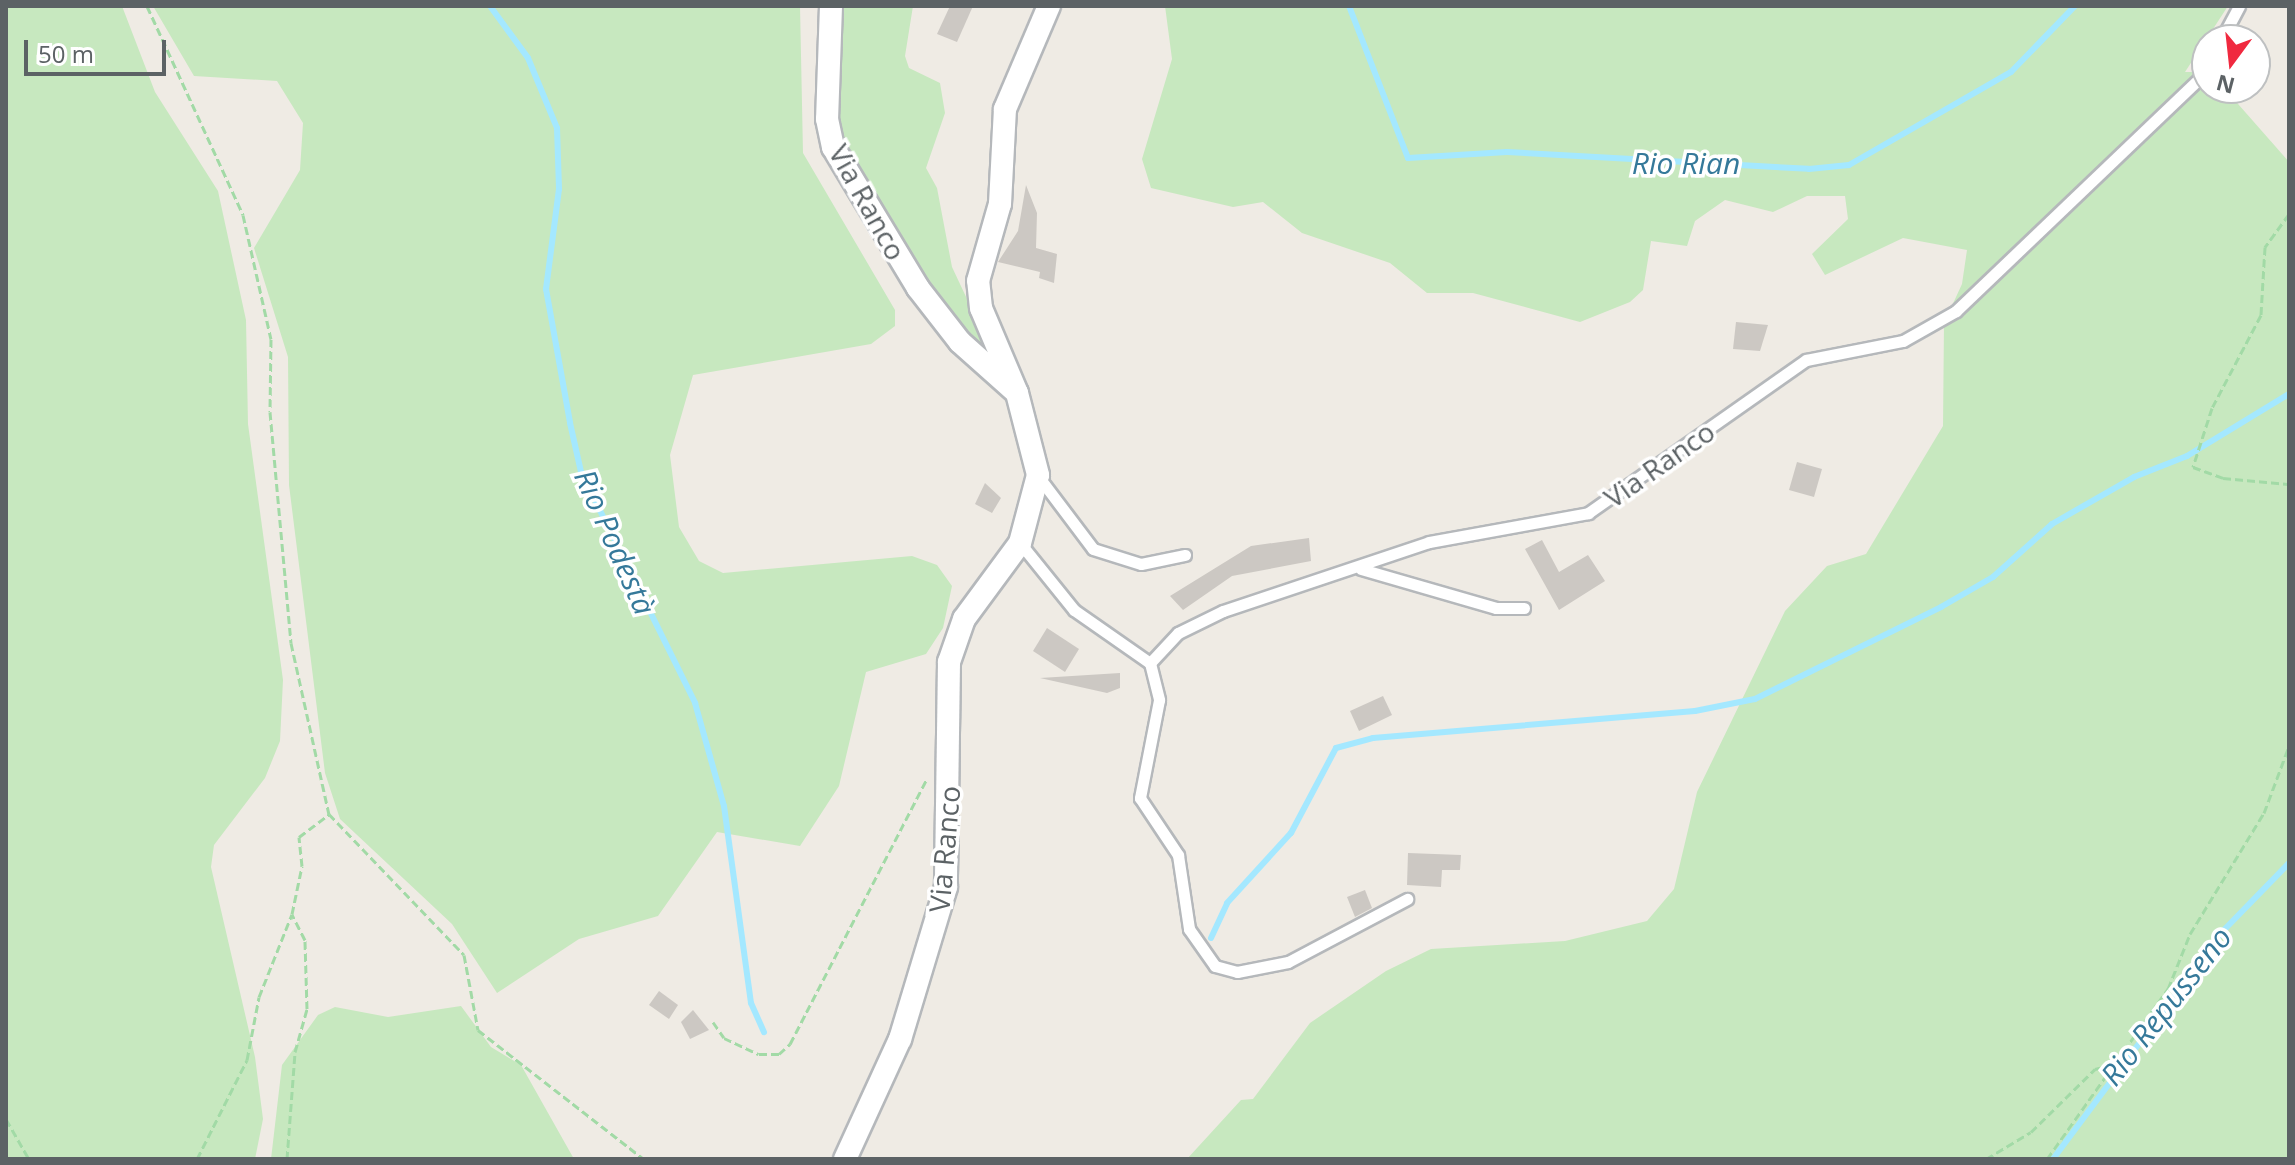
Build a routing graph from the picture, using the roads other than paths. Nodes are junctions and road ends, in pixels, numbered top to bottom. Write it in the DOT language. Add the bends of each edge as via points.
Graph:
graph roads {
  1 [pos="831,6"];
  2 [pos="1049,6"];
  3 [pos="2239,6"];
  4 [pos="2229,24"];
  5 [pos="2191,86"];
  6 [pos="1017,393"];
  7 [pos="1038,475"];
  8 [pos="1020,543"];
  9 [pos="1185,555"];
  10 [pos="1361,569"];
  11 [pos="1524,608"];
  12 [pos="1150,663"];
  13 [pos="1407,899"];
  14 [pos="845,1159"];
  1 -- 6 [label="street, Via Ranco" via="827,119 833,147 918,288 960,342"];
  2 -- 6 [label="street" via="1005,109 1000,204 978,281 981,308"];
  3 -- 4 [label="lane"];
  5 -- 10 [label="lane, Via Ranco" via="1929,329 1903,341 1806,360 1588,513 1429,542"];
  6 -- 7 [label="street, Via Ranco"];
  7 -- 8 [label="street, Via Ranco"];
  7 -- 9 [label="lane" via="1093,549 1141,564"];
  8 -- 12 [label="lane" via="1074,610"];
  8 -- 14 [label="street, Via Ranco" via="964,619 949,662 946,887 900,1039"];
  10 -- 11 [label="lane" via="1496,608"];
  10 -- 12 [label="lane, Via Ranco" via="1223,611 1178,633"];
  12 -- 13 [label="lane" via="1159,700 1140,798 1178,855 1189,929 1215,966 1237,972 1288,962"];
}
